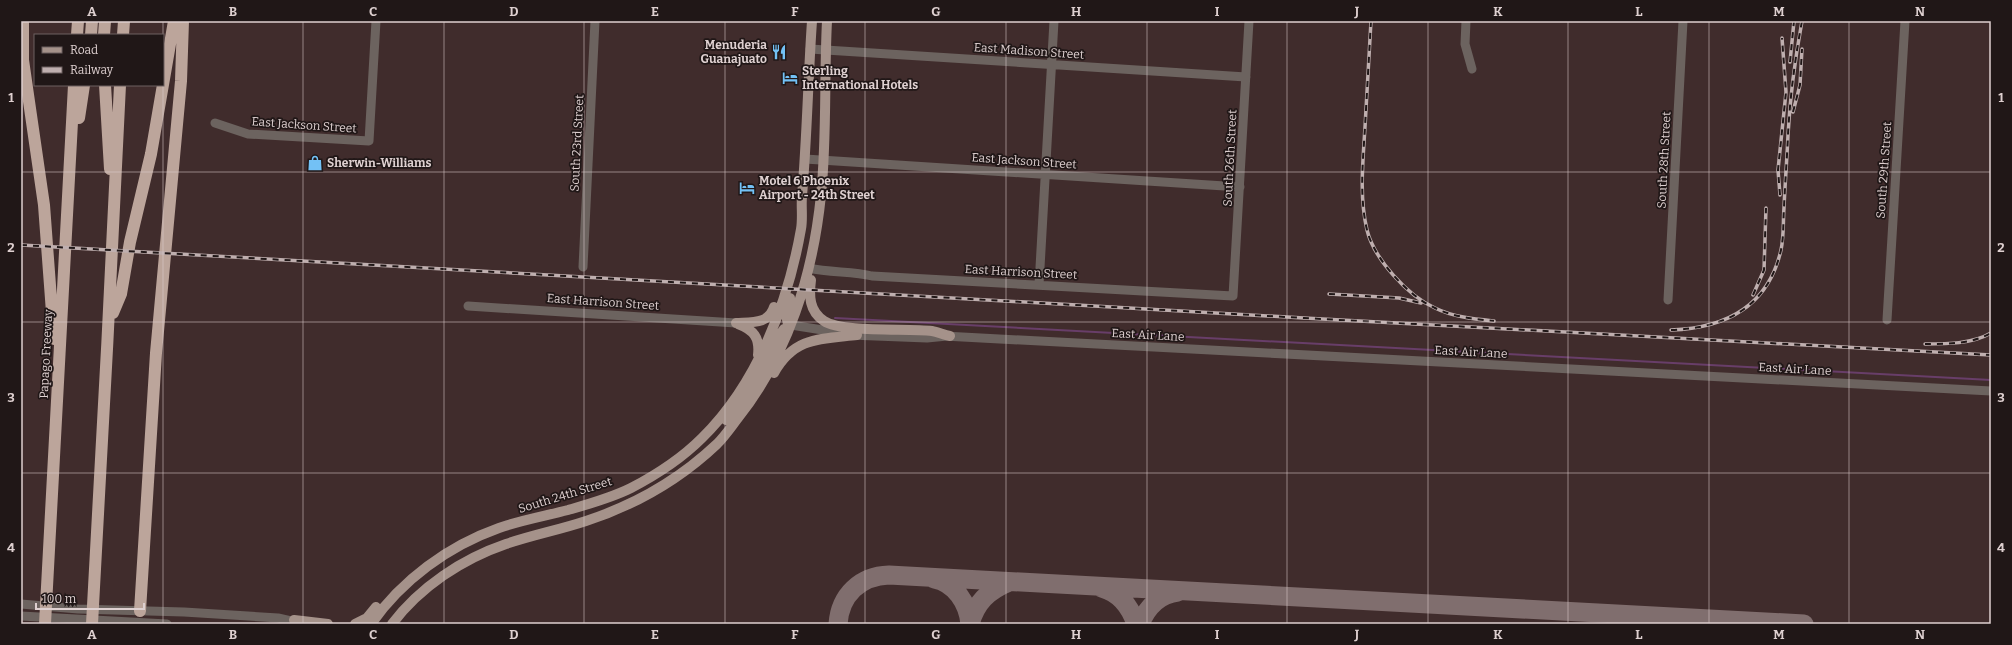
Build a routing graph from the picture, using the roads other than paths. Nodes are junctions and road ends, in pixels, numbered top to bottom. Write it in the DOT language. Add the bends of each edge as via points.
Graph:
graph roads {
  1 [pos="23,21"];
  2 [pos="78,21"];
  3 [pos="92,21"];
  4 [pos="105,21"];
  5 [pos="124,21"];
  6 [pos="174,21"];
  7 [pos="183,21"];
  8 [pos="376,21"];
  9 [pos="595,21"];
  10 [pos="812,21"];
  11 [pos="827,21"];
  12 [pos="1054,21"];
  13 [pos="1249,21"];
  14 [pos="1466,21"];
  15 [pos="1683,21"];
  16 [pos="1905,21"];
  17 [pos="77,34"];
  18 [pos="91,34"];
  19 [pos="104,34"];
  20 [pos="123,34"];
  21 [pos="810,49"];
  22 [pos="826,50"];
  23 [pos="1051,65"];
  24 [pos="1472,69"];
  25 [pos="1246,77"];
  26 [pos="164,79"];
  27 [pos="74,86"];
  28 [pos="84,86"];
  29 [pos="104,86"];
  30 [pos="120,86"];
  31 [pos="163,86"];
  32 [pos="215,123"];
  33 [pos="805,159"];
  34 [pos="824,160"];
  35 [pos="1045,175"];
  36 [pos="1240,187"];
  37 [pos="67,197"];
  38 [pos="801,202"];
  39 [pos="113,214"];
  40 [pos="801,228"];
  41 [pos="583,267"];
  42 [pos="811,269"];
  43 [pos="1039,285"];
  44 [pos="1233,296"];
  45 [pos="1668,300"];
  46 [pos="468,306"];
  47 [pos="110,320"];
  48 [pos="1887,320"];
  49 [pos="736,323"];
  50 [pos="789,327"];
  51 [pos="858,335"];
  52 [pos="950,336"];
  53 [pos="758,357"];
  54 [pos="1991,391"];
  55 [pos="57,404"];
  56 [pos="703,437"];
  57 [pos="719,443"];
  58 [pos="424,569"];
  59 [pos="95,578"];
  60 [pos="21,604"];
  61 [pos="140,611"];
  62 [pos="21,616"];
  63 [pos="233,620"];
  64 [pos="114,621"];
  65 [pos="299,622"];
  66 [pos="45,624"];
  67 [pos="92,624"];
  68 [pos="96,624"];
  69 [pos="167,624"];
  70 [pos="328,624"];
  71 [pos="355,624"];
  72 [pos="371,624"];
  73 [pos="392,624"];
  1 -- 55 [label="highway" via="24,60 44,205"];
  2 -- 17 [label="highway"];
  3 -- 18 [label="highway"];
  4 -- 19 [label="highway"];
  5 -- 20 [label="highway"];
  6 -- 26 [label="highway"];
  7 -- 61 [label="highway" via="181,81 151,415"];
  8 -- 32 [label="street, East Jackson Street" via="369,141 248,134"];
  9 -- 41 [label="street, South 23rd Street"];
  10 -- 21 [label="main road, South 24th Street"];
  11 -- 22 [label="main road"];
  12 -- 23 [label="street"];
  13 -- 25 [label="street, South 26th Street"];
  14 -- 24 [label="street" via="1465,44"];
  15 -- 45 [label="street, South 28th Street"];
  16 -- 48 [label="street, South 29th Street"];
  21 -- 22 [label="street, East Madison Street"];
  21 -- 33 [label="main road, South 24th Street"];
  22 -- 23 [label="street, East Madison Street"];
  22 -- 34 [label="main road"];
  23 -- 25 [label="street, East Madison Street"];
  23 -- 35 [label="street"];
  25 -- 36 [label="street, South 26th Street"];
  27 -- 37 [label="highway, Papago Freeway"];
  28 -- 37 [label="highway"];
  29 -- 39 [label="highway"];
  30 -- 39 [label="highway"];
  31 -- 47 [label="highway" via="121,294"];
  33 -- 34 [label="street, East Jackson Street"];
  33 -- 38 [label="main road, South 24th Street"];
  34 -- 35 [label="street, East Jackson Street"];
  34 -- 42 [label="main road"];
  35 -- 36 [label="street, East Jackson Street"];
  35 -- 43 [label="street"];
  36 -- 44 [label="street, South 26th Street"];
  37 -- 55 [label="highway, Papago Freeway"];
  38 -- 40 [label="main road, South 24th Street"];
  38 -- 49 [label="main road" via="785,274 771,316 757,322"];
  39 -- 47 [label="highway"];
  40 -- 50 [label="main road" via="803,236 799,266 786,310"];
  40 -- 53 [label="main road, South 24th Street" via="787,288"];
  42 -- 43 [label="street, East Harrison Street" via="872,276"];
  42 -- 50 [label="main road"];
  42 -- 52 [label="main road" via="809,297 816,314 825,322 837,326 933,331"];
  43 -- 44 [label="street, East Harrison Street"];
  46 -- 49 [label="street, East Harrison Street"];
  47 -- 59 [label="highway"];
  49 -- 53 [label="main road" via="749,329 756,336"];
  50 -- 51 [label="street, East Air Lane" via="811,333"];
  50 -- 52 [label="street, East Air Lane"];
  50 -- 56 [label="main road" via="779,335 752,384 730,416 720,427"];
  50 -- 57 [label="main road" via="755,395"];
  51 -- 52 [label="street, East Air Lane" via="927,338"];
  51 -- 57 [label="main road" via="812,341 790,351 782,359 745,420"];
  52 -- 54 [label="street, East Air Lane"];
  53 -- 56 [label="main road, South 24th Street" via="732,400"];
  55 -- 66 [label="highway, Papago Freeway"];
  56 -- 58 [label="main road, South 24th Street" via="658,472 629,489 485,533"];
  57 -- 73 [label="main road" via="670,482 625,507 508,543 468,559 419,595"];
  58 -- 71 [label="main road" via="405,577 370,615"];
  58 -- 72 [label="main road, South 24th Street" via="393,597"];
  59 -- 67 [label="highway"];
  59 -- 68 [label="highway"];
  60 -- 61 [label="street"];
  61 -- 63 [label="street"];
  61 -- 64 [label="street"];
  62 -- 64 [label="street"];
  63 -- 65 [label="street"];
  64 -- 69 [label="street"];
  65 -- 70 [label="main road"];
}
